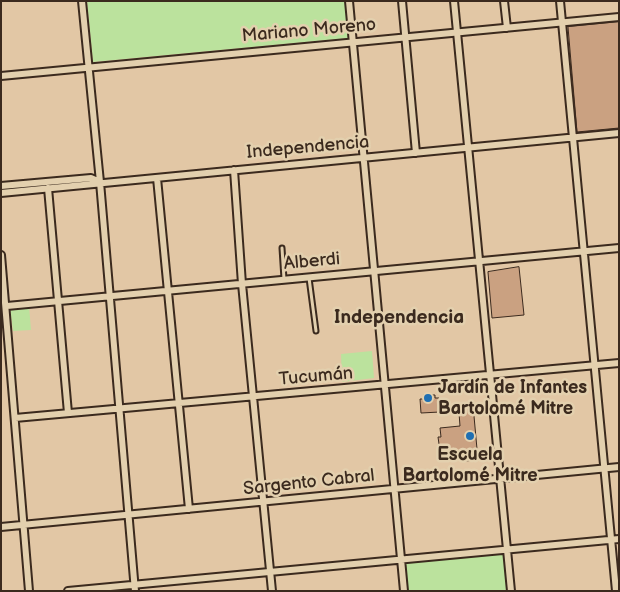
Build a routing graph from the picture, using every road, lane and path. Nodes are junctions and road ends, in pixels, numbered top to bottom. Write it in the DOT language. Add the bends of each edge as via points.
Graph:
graph roads {
  1 [pos="82,1"];
  2 [pos="349,1"];
  3 [pos="402,1"];
  4 [pos="454,1"];
  5 [pos="504,1"];
  6 [pos="560,1"];
  7 [pos="619,17"];
  8 [pos="562,22"];
  9 [pos="507,28"];
  10 [pos="457,33"];
  11 [pos="405,37"];
  12 [pos="353,42"];
  13 [pos="88,67"];
  14 [pos="1,76"];
  15 [pos="619,133"];
  16 [pos="573,138"];
  17 [pos="467,148"];
  18 [pos="416,153"];
  19 [pos="364,158"];
  20 [pos="234,170"];
  21 [pos="157,178"];
  22 [pos="100,182"];
  23 [pos="1,186"];
  24 [pos="48,188"];
  25 [pos="1,192"];
  26 [pos="282,248"];
  27 [pos="619,248"];
  28 [pos="584,252"];
  29 [pos="1,255"];
  30 [pos="478,262"];
  31 [pos="375,271"];
  32 [pos="309,278"];
  33 [pos="284,280"];
  34 [pos="242,284"];
  35 [pos="169,291"];
  36 [pos="110,296"];
  37 [pos="57,301"];
  38 [pos="7,306"];
  39 [pos="316,331"];
  40 [pos="619,363"];
  41 [pos="594,366"];
  42 [pos="490,376"];
  43 [pos="385,386"];
  44 [pos="254,398"];
  45 [pos="178,403"];
  46 [pos="118,408"];
  47 [pos="68,413"];
  48 [pos="15,418"];
  49 [pos="619,467"];
  50 [pos="603,469"];
  51 [pos="500,480"];
  52 [pos="395,489"];
  53 [pos="263,503"];
  54 [pos="190,509"];
  55 [pos="127,514"];
  56 [pos="25,525"];
  57 [pos="1,527"];
  58 [pos="615,540"];
  59 [pos="507,550"];
  60 [pos="401,560"];
  61 [pos="271,572"];
  62 [pos="134,588"];
  63 [pos="29,591"];
  64 [pos="68,591"];
  65 [pos="272,591"];
  66 [pos="404,591"];
  67 [pos="511,591"];
  68 [pos="616,591"];
  1 -- 13 [label="street"];
  2 -- 12 [label="street"];
  3 -- 11 [label="street"];
  4 -- 10 [label="street"];
  5 -- 9 [label="street"];
  6 -- 8 [label="street"];
  7 -- 8 [label="street, Mariano Moreno"];
  8 -- 9 [label="street, Mariano Moreno"];
  8 -- 16 [label="street"];
  9 -- 10 [label="street, Mariano Moreno"];
  10 -- 11 [label="street, Mariano Moreno"];
  10 -- 17 [label="street"];
  11 -- 12 [label="street, Mariano Moreno"];
  11 -- 18 [label="street"];
  12 -- 13 [label="street, Mariano Moreno"];
  12 -- 19 [label="street"];
  13 -- 14 [label="street, Mariano Moreno"];
  13 -- 22 [label="street"];
  15 -- 16 [label="street, Independencia"];
  16 -- 17 [label="street, Independencia"];
  16 -- 28 [label="street"];
  17 -- 18 [label="street, Independencia"];
  17 -- 30 [label="street"];
  18 -- 19 [label="street, Independencia"];
  19 -- 20 [label="street, Independencia"];
  19 -- 31 [label="street"];
  20 -- 21 [label="street, Independencia"];
  20 -- 34 [label="street"];
  21 -- 22 [label="street, Independencia"];
  21 -- 35 [label="street"];
  22 -- 23 [label="street" via="91,178"];
  22 -- 24 [label="street, Independencia"];
  22 -- 36 [label="street"];
  24 -- 25 [label="street, Independencia"];
  24 -- 37 [label="street"];
  26 -- 33 [label="lane"];
  27 -- 28 [label="street, Alberdi"];
  28 -- 30 [label="street, Alberdi"];
  28 -- 41 [label="street"];
  29 -- 38 [label="street"];
  30 -- 31 [label="street, Alberdi"];
  30 -- 42 [label="street"];
  31 -- 32 [label="street, Alberdi"];
  31 -- 43 [label="street"];
  32 -- 33 [label="street, Alberdi"];
  32 -- 39 [label="lane"];
  33 -- 34 [label="street, Alberdi"];
  34 -- 35 [label="street, Alberdi"];
  34 -- 44 [label="street"];
  35 -- 36 [label="street, Alberdi"];
  35 -- 45 [label="street"];
  36 -- 37 [label="street, Alberdi"];
  36 -- 46 [label="street"];
  37 -- 38 [label="street, Alberdi"];
  37 -- 47 [label="street"];
  38 -- 48 [label="street"];
  40 -- 41 [label="street, Tucumán"];
  41 -- 42 [label="street, Tucumán"];
  41 -- 50 [label="street"];
  42 -- 43 [label="street, Tucumán"];
  42 -- 51 [label="street"];
  43 -- 44 [label="street, Tucumán"];
  43 -- 52 [label="street"];
  44 -- 45 [label="street, Tucumán"];
  44 -- 53 [label="street"];
  45 -- 46 [label="street, Tucumán"];
  45 -- 54 [label="street"];
  46 -- 47 [label="street, Tucumán"];
  46 -- 55 [label="street"];
  47 -- 48 [label="street, Tucumán"];
  48 -- 56 [label="street"];
  49 -- 50 [label="street, Sargento Cabral"];
  50 -- 51 [label="street, Sargento Cabral"];
  50 -- 58 [label="street"];
  51 -- 52 [label="street, Sargento Cabral"];
  51 -- 59 [label="street"];
  52 -- 53 [label="street, Sargento Cabral"];
  52 -- 60 [label="street"];
  53 -- 54 [label="street, Sargento Cabral"];
  53 -- 61 [label="street"];
  54 -- 55 [label="street, Sargento Cabral"];
  55 -- 56 [label="street, Sargento Cabral"];
  55 -- 62 [label="street"];
  56 -- 57 [label="street, Sargento Cabral"];
  56 -- 63 [label="street"];
  58 -- 59 [label="street"];
  58 -- 68 [label="street"];
  59 -- 60 [label="street"];
  59 -- 67 [label="street"];
  60 -- 61 [label="street"];
  60 -- 66 [label="street"];
  61 -- 62 [label="street"];
  61 -- 65 [label="street"];
  62 -- 64 [label="street"];
}
